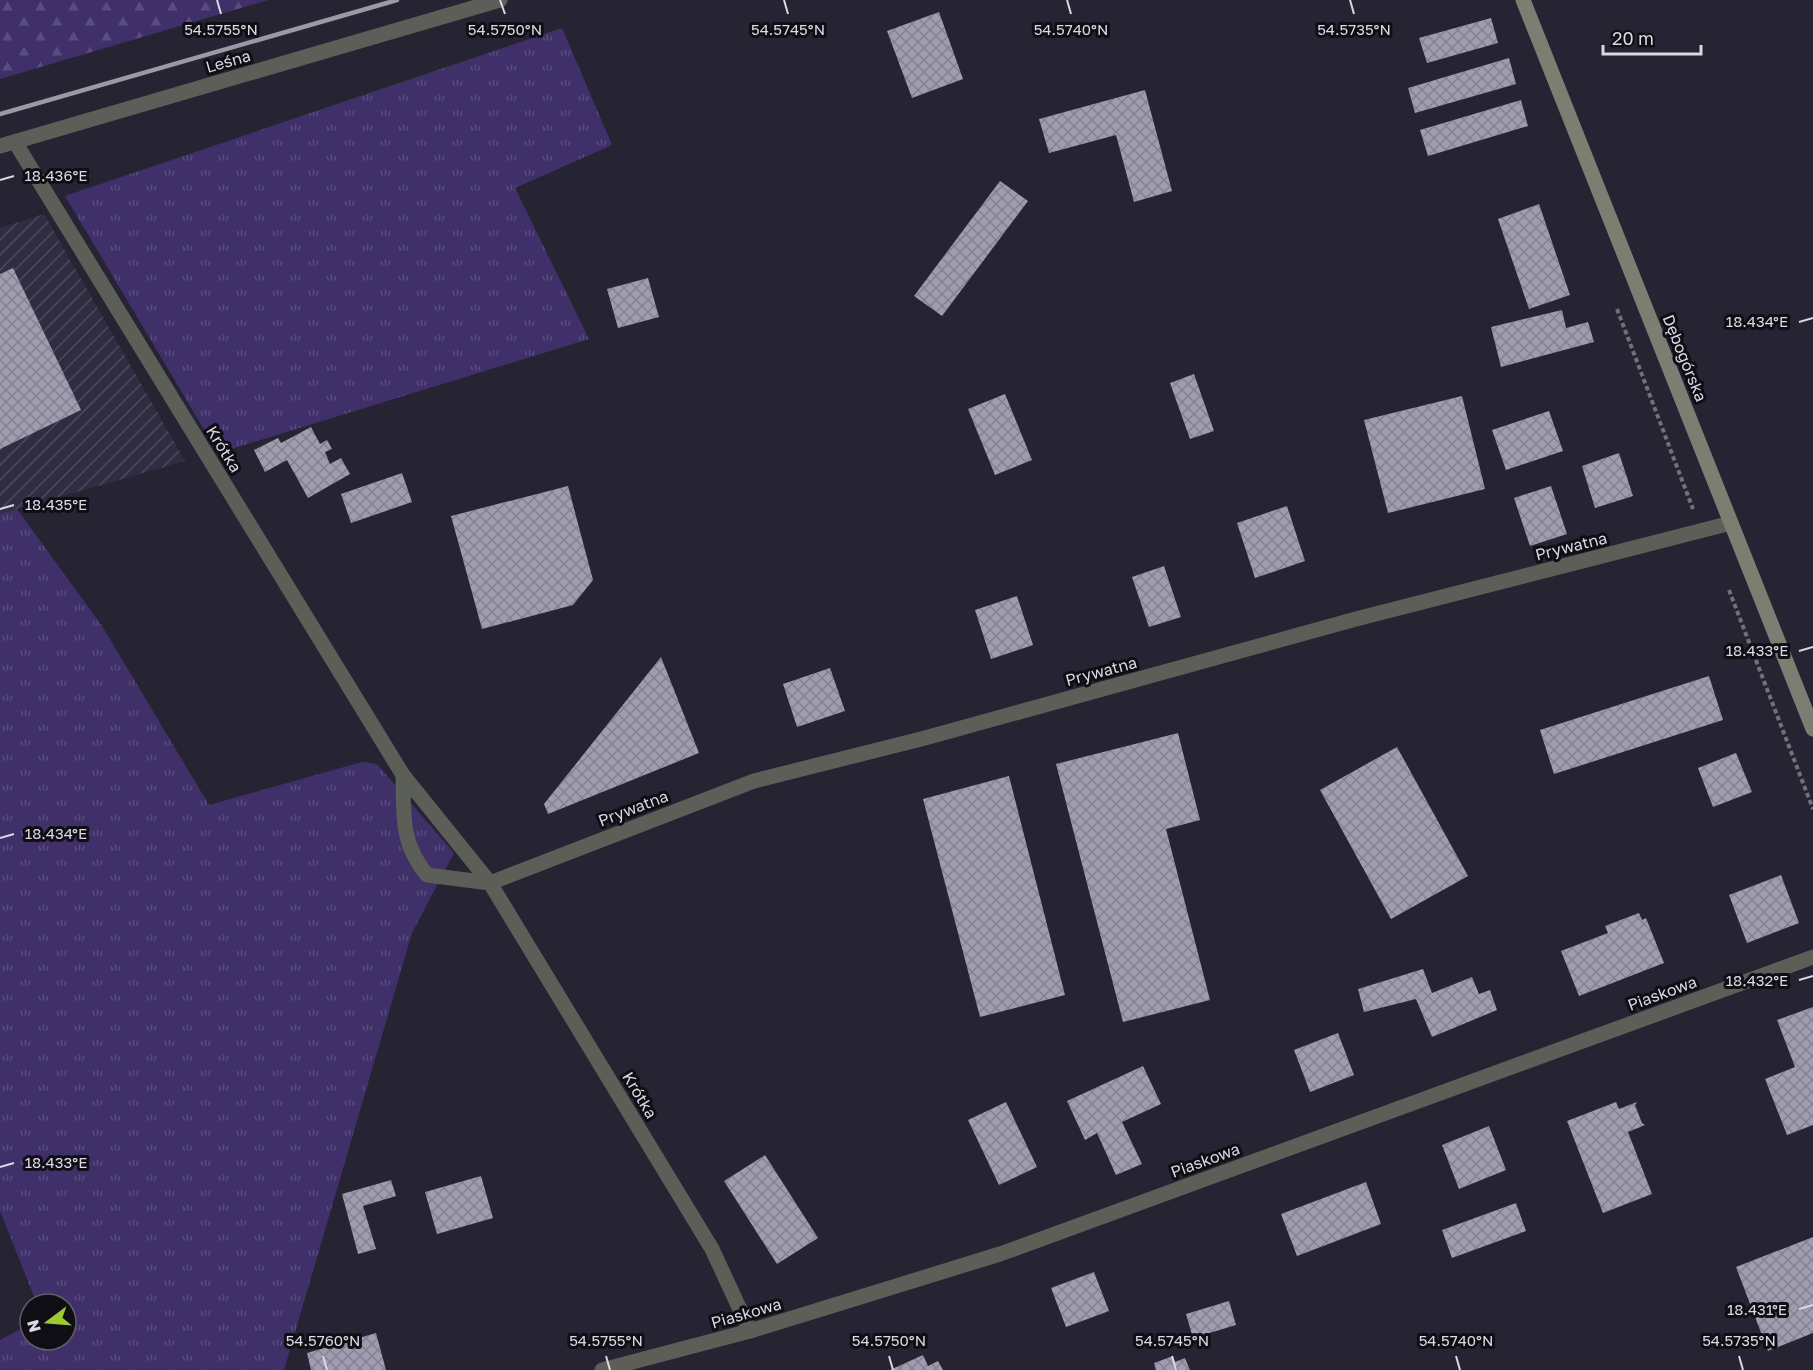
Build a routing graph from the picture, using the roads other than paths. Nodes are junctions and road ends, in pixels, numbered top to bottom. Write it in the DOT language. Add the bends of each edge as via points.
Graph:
graph roads {
  1 [pos="500,0"];
  2 [pos="1523,0"];
  3 [pos="7,144"];
  4 [pos="1731,524"];
  5 [pos="1813,729"];
  6 [pos="403,775"];
  7 [pos="490,883"];
  8 [pos="1813,957"];
  9 [pos="750,1331"];
  10 [pos="602,1370"];
  1 -- 3 [label="street, Leśna"];
  2 -- 4 [label="street, Dębogórska"];
  3 -- 6 [label="street, Krótka"];
  4 -- 5 [label="street, Dębogórska"];
  4 -- 7 [label="street, Prywatna" via="1356,619 754,781"];
  6 -- 7 [label="street, Krótka"];
  6 -- 7 [label="street" via="404,833 415,861 427,875"];
  7 -- 9 [label="street, Krótka" via="712,1249"];
  8 -- 9 [label="street, Piaskowa" via="1000,1254"];
  9 -- 10 [label="street, Piaskowa"];
}
